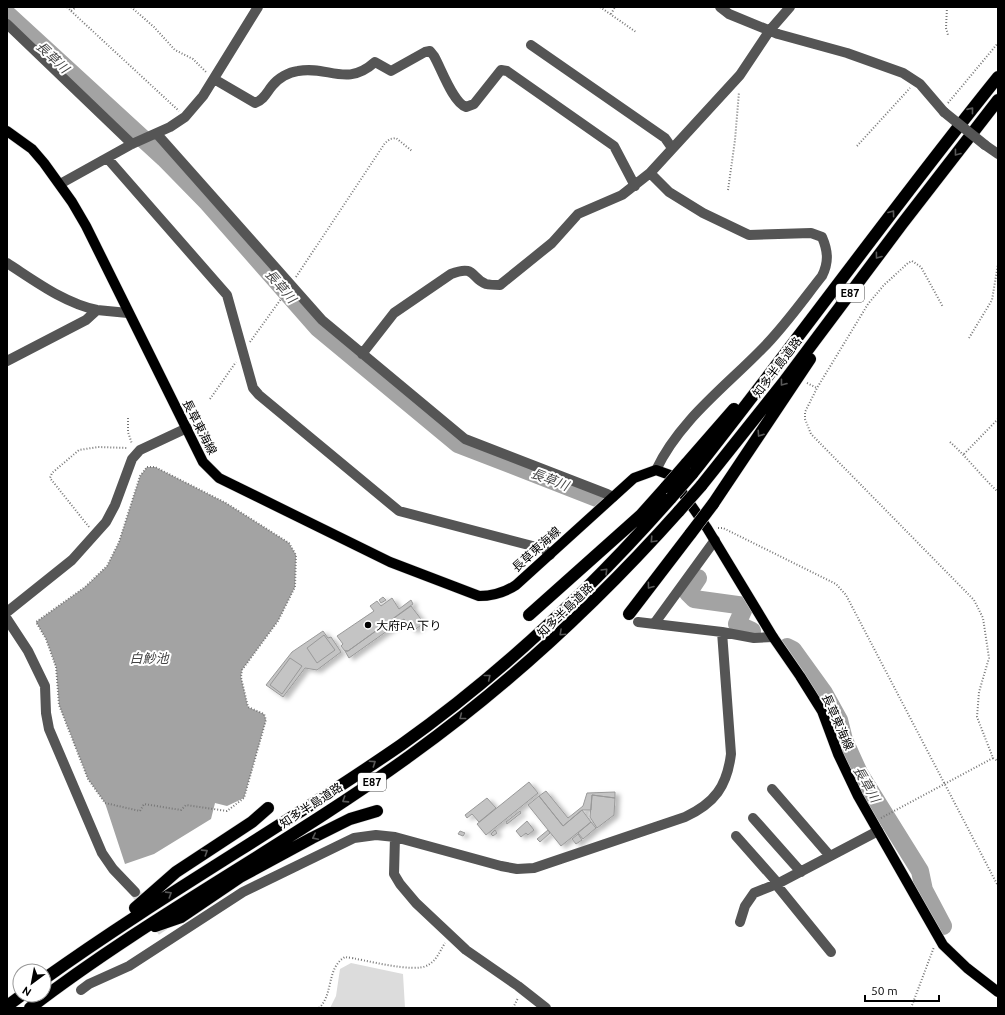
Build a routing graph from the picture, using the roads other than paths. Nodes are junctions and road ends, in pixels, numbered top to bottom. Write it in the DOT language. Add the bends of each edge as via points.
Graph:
graph roads {
  1 [pos="258,7"];
  2 [pos="720,7"];
  3 [pos="790,7"];
  4 [pos="7,24"];
  5 [pos="770,30"];
  6 [pos="530,45"];
  7 [pos="998,76"];
  8 [pos="214,79"];
  9 [pos="998,100"];
  10 [pos="7,131"];
  11 [pos="158,134"];
  12 [pos="132,144"];
  13 [pos="672,148"];
  14 [pos="998,154"];
  15 [pos="108,159"];
  16 [pos="650,173"];
  17 [pos="60,184"];
  18 [pos="635,186"];
  19 [pos="7,263"];
  20 [pos="97,310"];
  21 [pos="128,313"];
  22 [pos="832,317"];
  23 [pos="362,354"];
  24 [pos="7,361"];
  25 [pos="187,428"];
  26 [pos="689,469"];
  27 [pos="656,470"];
  28 [pos="613,497"];
  29 [pos="715,540"];
  30 [pos="550,555"];
  31 [pos="7,612"];
  32 [pos="629,614"];
  33 [pos="530,615"];
  34 [pos="7,619"];
  35 [pos="638,622"];
  36 [pos="654,624"];
  37 [pos="722,632"];
  38 [pos="772,637"];
  39 [pos="772,789"];
  40 [pos="268,808"];
  41 [pos="377,811"];
  42 [pos="753,818"];
  43 [pos="875,826"];
  44 [pos="395,836"];
  45 [pos="736,836"];
  46 [pos="830,856"];
  47 [pos="801,872"];
  48 [pos="777,884"];
  49 [pos="135,892"];
  50 [pos="740,922"];
  51 [pos="138,932"];
  52 [pos="163,932"];
  53 [pos="169,941"];
  54 [pos="831,952"];
  55 [pos="77,955"];
  56 [pos="52,973"];
  57 [pos="81,990"];
  58 [pos="998,992"];
  59 [pos="30,1008"];
  60 [pos="546,1008"];
  1 -- 8 [label="street"];
  2 -- 5 [label="street" via="729,14"];
  3 -- 5 [label="street"];
  4 -- 12 [label="street"];
  5 -- 13 [label="street" via="740,75"];
  5 -- 14 [label="street, bridge" via="902,73 916,81 934,98 942,110"];
  6 -- 13 [label="street" via="665,138"];
  26 -- 7 [label="highway, E87, one-way" via="810,322"];
  8 -- 11 [label="street" via="195,108"];
  8 -- 18 [label="street" via="255,102 263,98 273,84 291,73 312,69 345,76 356,73 374,62 391,71 430,51 453,94 461,106 466,107 474,104 501,70 507,70 614,146"];
  9 -- 22 [label="highway, 知多半島道路 / E87, one-way"];
  10 -- 17 [label="main road, 長草東海線" via="32,149"];
  11 -- 12 [label="street"];
  11 -- 23 [label="street" via="322,320"];
  12 -- 15 [label="street"];
  13 -- 16 [label="street"];
  15 -- 17 [label="street"];
  15 -- 30 [label="street" via="227,295 253,388 259,394 399,511 544,549"];
  16 -- 18 [label="street"];
  16 -- 27 [label="street" via="669,192 703,213 749,235 811,233 822,237 828,265 822,276 763,348 681,429 664,452"];
  17 -- 21 [label="main road, 長草東海線" via="86,226"];
  18 -- 23 [label="street" via="622,195 578,214 552,243 500,285 486,284 471,272 460,271 452,274 394,314"];
  19 -- 20 [label="street" via="72,302"];
  20 -- 21 [label="street"];
  20 -- 24 [label="street" via="86,320"];
  21 -- 25 [label="main road, 長草東海線"];
  22 -- 32 [label="highway, one-way, bridge" via="812,357 713,504"];
  22 -- 51 [label="highway, 知多半島道路 / E87, one-way, bridge" via="783,383 679,511 580,616 505,683 410,756 362,789"];
  23 -- 28 [label="street" via="465,439"];
  25 -- 30 [label="main road, 長草東海線" via="203,462 219,478 390,562 479,596 492,596 508,591"];
  25 -- 31 [label="street" via="140,450 132,459 106,522 72,560"];
  26 -- 33 [label="highway, bridge" via="666,487 641,515"];
  55 -- 26 [label="highway, 知多半島道路 / E87, one-way, bridge" via="354,776 452,706 529,643 574,602 672,498"];
  27 -- 28 [label="main road, 長草東海線" via="634,478"];
  27 -- 29 [label="main road, 長草東海線" via="670,475"];
  28 -- 30 [label="main road, 長草東海線"];
  29 -- 36 [label="street"];
  29 -- 38 [label="main road, 長草東海線"];
  34 -- 49 [label="street" via="28,651 45,686 49,729 102,853"];
  35 -- 36 [label="street"];
  36 -- 37 [label="street"];
  37 -- 38 [label="street" via="754,638"];
  37 -- 44 [label="street" via="731,754 724,782 715,797 702,809 685,818 534,868 500,866"];
  38 -- 43 [label="main road, 長草東海線" via="822,711 838,754"];
  39 -- 46 [label="street"];
  55 -- 40 [label="highway, one-way" via="117,925 176,872 252,822"];
  41 -- 51 [label="highway, one-way" via="350,819 312,838 240,878 182,917"];
  42 -- 47 [label="street"];
  43 -- 46 [label="street"];
  43 -- 58 [label="main road, 長草東海線" via="940,940 967,968"];
  44 -- 53 [label="street" via="354,838 243,892"];
  44 -- 60 [label="street" via="394,874 416,903 482,963"];
  45 -- 48 [label="street"];
  46 -- 47 [label="street"];
  47 -- 48 [label="street"];
  48 -- 50 [label="street" via="754,894 745,906"];
  48 -- 54 [label="street"];
  51 -- 59 [label="highway, 知多半島道路 / E87" via="86,966"];
  52 -- 53 [label="street"];
  53 -- 57 [label="street" via="129,966"];
  55 -- 56 [label="highway, 知多半島道路 / E87"];
}
